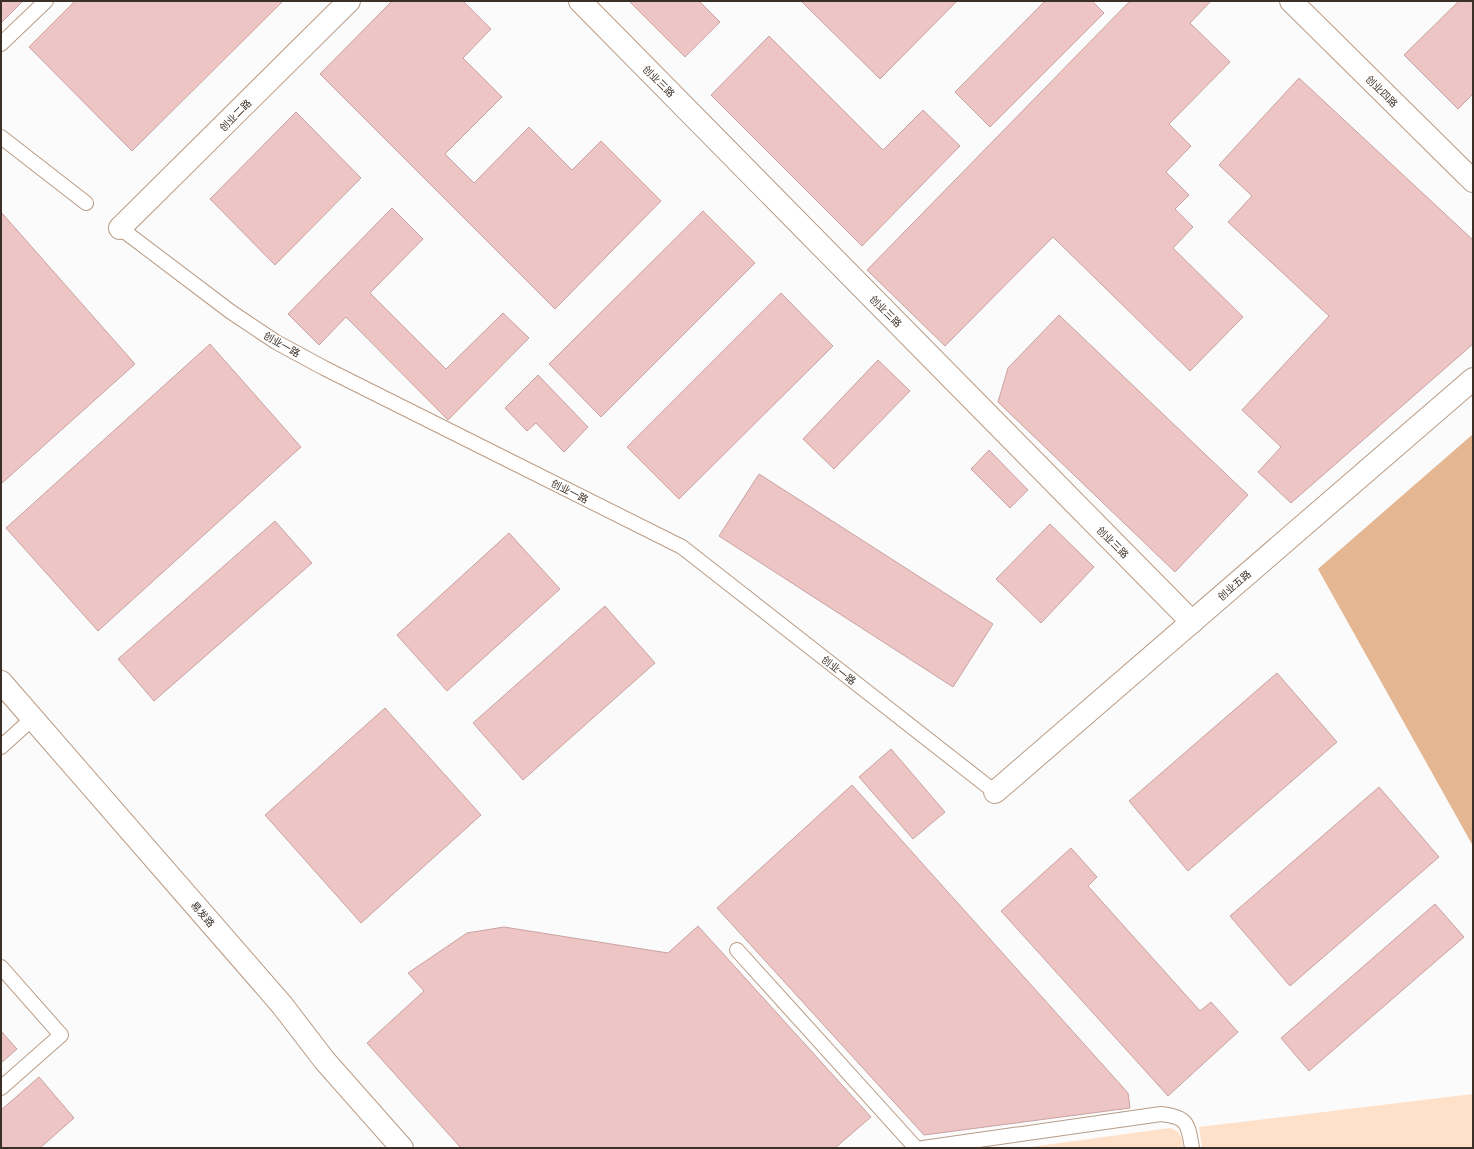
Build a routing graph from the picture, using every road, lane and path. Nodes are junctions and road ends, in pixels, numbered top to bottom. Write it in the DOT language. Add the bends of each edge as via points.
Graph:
graph roads {
  1 [pos="46,1"];
  2 [pos="349,1"];
  3 [pos="580,1"];
  4 [pos="1291,1"];
  5 [pos="1,44"];
  6 [pos="1,137"];
  7 [pos="1473,181"];
  8 [pos="86,203"];
  9 [pos="120,228"];
  10 [pos="1473,378"];
  11 [pos="1192,622"];
  12 [pos="1,682"];
  13 [pos="33,718"];
  14 [pos="1,747"];
  15 [pos="995,792"];
  16 [pos="738,950"];
  17 [pos="1,967"];
  18 [pos="1,1088"];
  19 [pos="396,1144"];
  20 [pos="916,1148"];
  21 [pos="923,1148"];
  22 [pos="1192,1148"];
  1 -- 5 [label="lane"];
  2 -- 9 [label="street, 创业二路"];
  3 -- 11 [label="street, 创业三路"];
  4 -- 7 [label="street, 创业四路"];
  6 -- 8 [label="lane"];
  9 -- 15 [label="lane, 创业一路" via="231,312 276,342 682,547"];
  10 -- 11 [label="street, 创业五路"];
  11 -- 15 [label="street, 创业五路"];
  12 -- 13 [label="street, 易发路"];
  13 -- 14 [label="lane"];
  13 -- 19 [label="street, 易发路" via="282,1005 325,1061"];
  16 -- 20 [label="lane"];
  17 -- 18 [label="lane" via="61,1035"];
  21 -- 22 [label="lane" via="1161,1114 1183,1119 1188,1128"];
}
